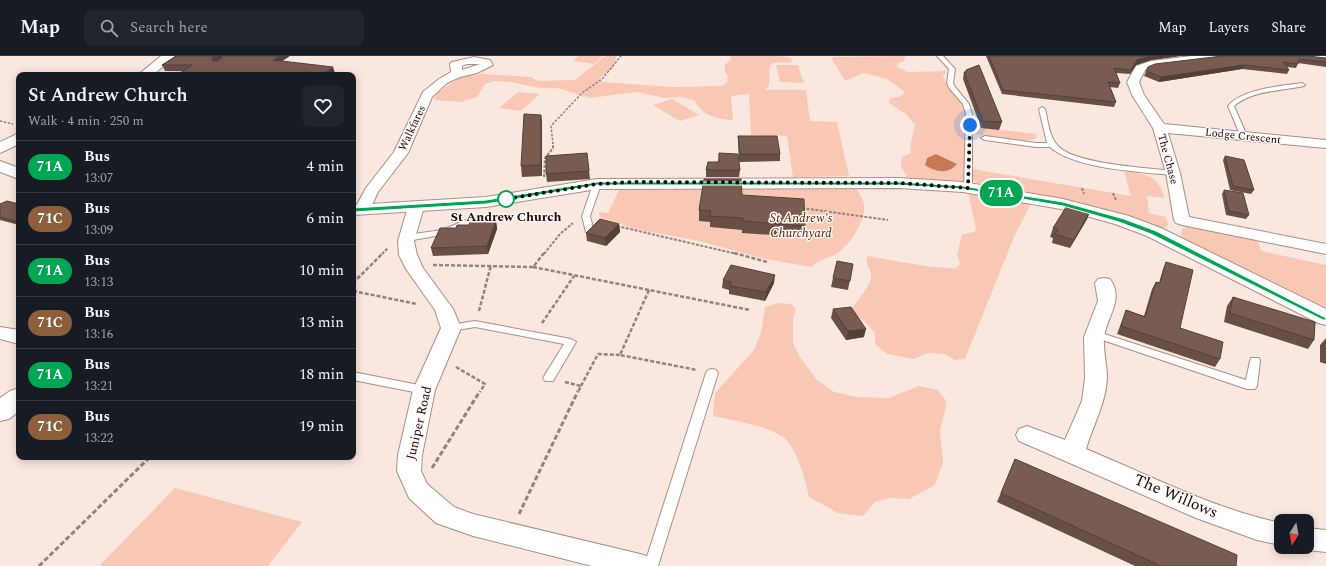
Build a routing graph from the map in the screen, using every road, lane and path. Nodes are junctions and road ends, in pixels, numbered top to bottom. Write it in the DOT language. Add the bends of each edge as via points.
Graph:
graph roads {
  1 [pos="169,56"];
  2 [pos="621,56"];
  3 [pos="940,56"];
  4 [pos="1220,56"];
  5 [pos="1306,56"];
  6 [pos="1326,58"];
  7 [pos="149,72"];
  8 [pos="457,74"];
  9 [pos="1302,85"];
  10 [pos="1042,109"];
  11 [pos="0,121"];
  12 [pos="1160,128"];
  13 [pos="16,130"];
  14 [pos="16,132"];
  15 [pos="1243,136"];
  16 [pos="986,138"];
  17 [pos="1326,144"];
  18 [pos="1053,145"];
  19 [pos="0,148"];
  20 [pos="0,166"];
  21 [pos="16,173"];
  22 [pos="1173,173"];
  23 [pos="597,184"];
  24 [pos="968,188"];
  25 [pos="556,189"];
  26 [pos="1113,193"];
  27 [pos="1116,200"];
  28 [pos="798,208"];
  29 [pos="357,210"];
  30 [pos="586,216"];
  31 [pos="478,218"];
  32 [pos="888,220"];
  33 [pos="1182,220"];
  34 [pos="411,224"];
  35 [pos="590,232"];
  36 [pos="1180,246"];
  37 [pos="1326,249"];
  38 [pos="767,262"];
  39 [pos="491,265"];
  40 [pos="533,266"];
  41 [pos="415,269"];
  42 [pos="574,276"];
  43 [pos="356,280"];
  44 [pos="1104,283"];
  45 [pos="649,290"];
  46 [pos="356,292"];
  47 [pos="750,310"];
  48 [pos="447,318"];
  49 [pos="1326,318"];
  50 [pos="475,324"];
  51 [pos="0,333"];
  52 [pos="1095,334"];
  53 [pos="534,335"];
  54 [pos="16,336"];
  55 [pos="620,355"];
  56 [pos="439,356"];
  57 [pos="1255,361"];
  58 [pos="712,373"];
  59 [pos="356,377"];
  60 [pos="549,378"];
  61 [pos="581,386"];
  62 [pos="424,390"];
  63 [pos="16,399"];
  64 [pos="0,412"];
  65 [pos="1027,435"];
  66 [pos="1073,453"];
  67 [pos="147,460"];
  68 [pos="418,491"];
  69 [pos="1274,533"];
  70 [pos="509,534"];
  71 [pos="1314,540"];
  72 [pos="1326,541"];
  73 [pos="39,566"];
  74 [pos="640,566"];
  75 [pos="651,566"];
  1 -- 7 [label="street"];
  2 -- 25 [label="path" via="602,79 582,93 567,112 551,126 553,148 546,158 544,181"];
  3 -- 24 [label="lane" via="952,69 950,83 966,104 969,114"];
  4 -- 12 [label="street, The Chase" via="1151,64 1140,68 1133,82 1138,95"];
  5 -- 6 [label="street"];
  8 -- 29 [label="street, Walkfares" via="443,81 427,95 401,153"];
  9 -- 15 [label="lane" via="1254,94 1234,101 1231,106"];
  10 -- 18 [label="lane"];
  11 -- 13 [label="path"];
  12 -- 15 [label="street, Lodge Crescent"];
  12 -- 22 [label="street, The Chase"];
  14 -- 19 [label="street"];
  15 -- 17 [label="street, Lodge Crescent"];
  16 -- 18 [label="lane"];
  18 -- 22 [label="lane" via="1061,152 1092,162"];
  20 -- 21 [label="street"];
  22 -- 33 [label="street, The Chase"];
  23 -- 24 [label="street" via="899,183"];
  23 -- 25 [label="street"];
  23 -- 30 [label="lane"];
  24 -- 36 [label="street" via="1094,211 1154,232"];
  25 -- 34 [label="street" via="486,202"];
  26 -- 27 [label="path"];
  28 -- 32 [label="path"];
  29 -- 34 [label="street"];
  30 -- 35 [label="lane"];
  30 -- 38 [label="path" via="628,229 696,243"];
  30 -- 40 [label="path" via="560,234"];
  31 -- 34 [label="lane" via="444,232"];
  33 -- 36 [label="street, The Chase"];
  33 -- 37 [label="street"];
  34 -- 41 [label="street" via="408,255"];
  34 -- 43 [label="path"];
  36 -- 49 [label="street"];
  39 -- 40 [label="path"];
  39 -- 41 [label="path" via="441,264"];
  39 -- 50 [label="path"];
  40 -- 42 [label="path"];
  41 -- 48 [label="street"];
  42 -- 45 [label="path"];
  42 -- 53 [label="path"];
  44 -- 52 [label="street" via="1107,301"];
  45 -- 47 [label="path"];
  45 -- 55 [label="path"];
  46 -- 48 [label="path"];
  48 -- 50 [label="lane"];
  48 -- 56 [label="street, Juniper Road"];
  50 -- 53 [label="lane"];
  51 -- 54 [label="street"];
  52 -- 57 [label="lane" via="1251,386"];
  52 -- 66 [label="street" via="1096,378 1093,401 1080,428"];
  53 -- 60 [label="lane" via="571,342"];
  55 -- 58 [label="path"];
  55 -- 61 [label="path" via="598,354"];
  56 -- 62 [label="street, Juniper Road"];
  56 -- 68 [label="path" via="485,384"];
  58 -- 75 [label="lane"];
  59 -- 62 [label="lane"];
  60 -- 61 [label="path"];
  61 -- 70 [label="path"];
  62 -- 68 [label="street, Juniper Road" via="409,471"];
  63 -- 64 [label="street"];
  65 -- 66 [label="street, The Willows"];
  66 -- 69 [label="street, The Willows" via="1205,510"];
  67 -- 73 [label="path"];
  68 -- 70 [label="street, Juniper Road" via="445,514 473,525"];
  70 -- 74 [label="street, Juniper Road"];
  71 -- 72 [label="street"];
}
